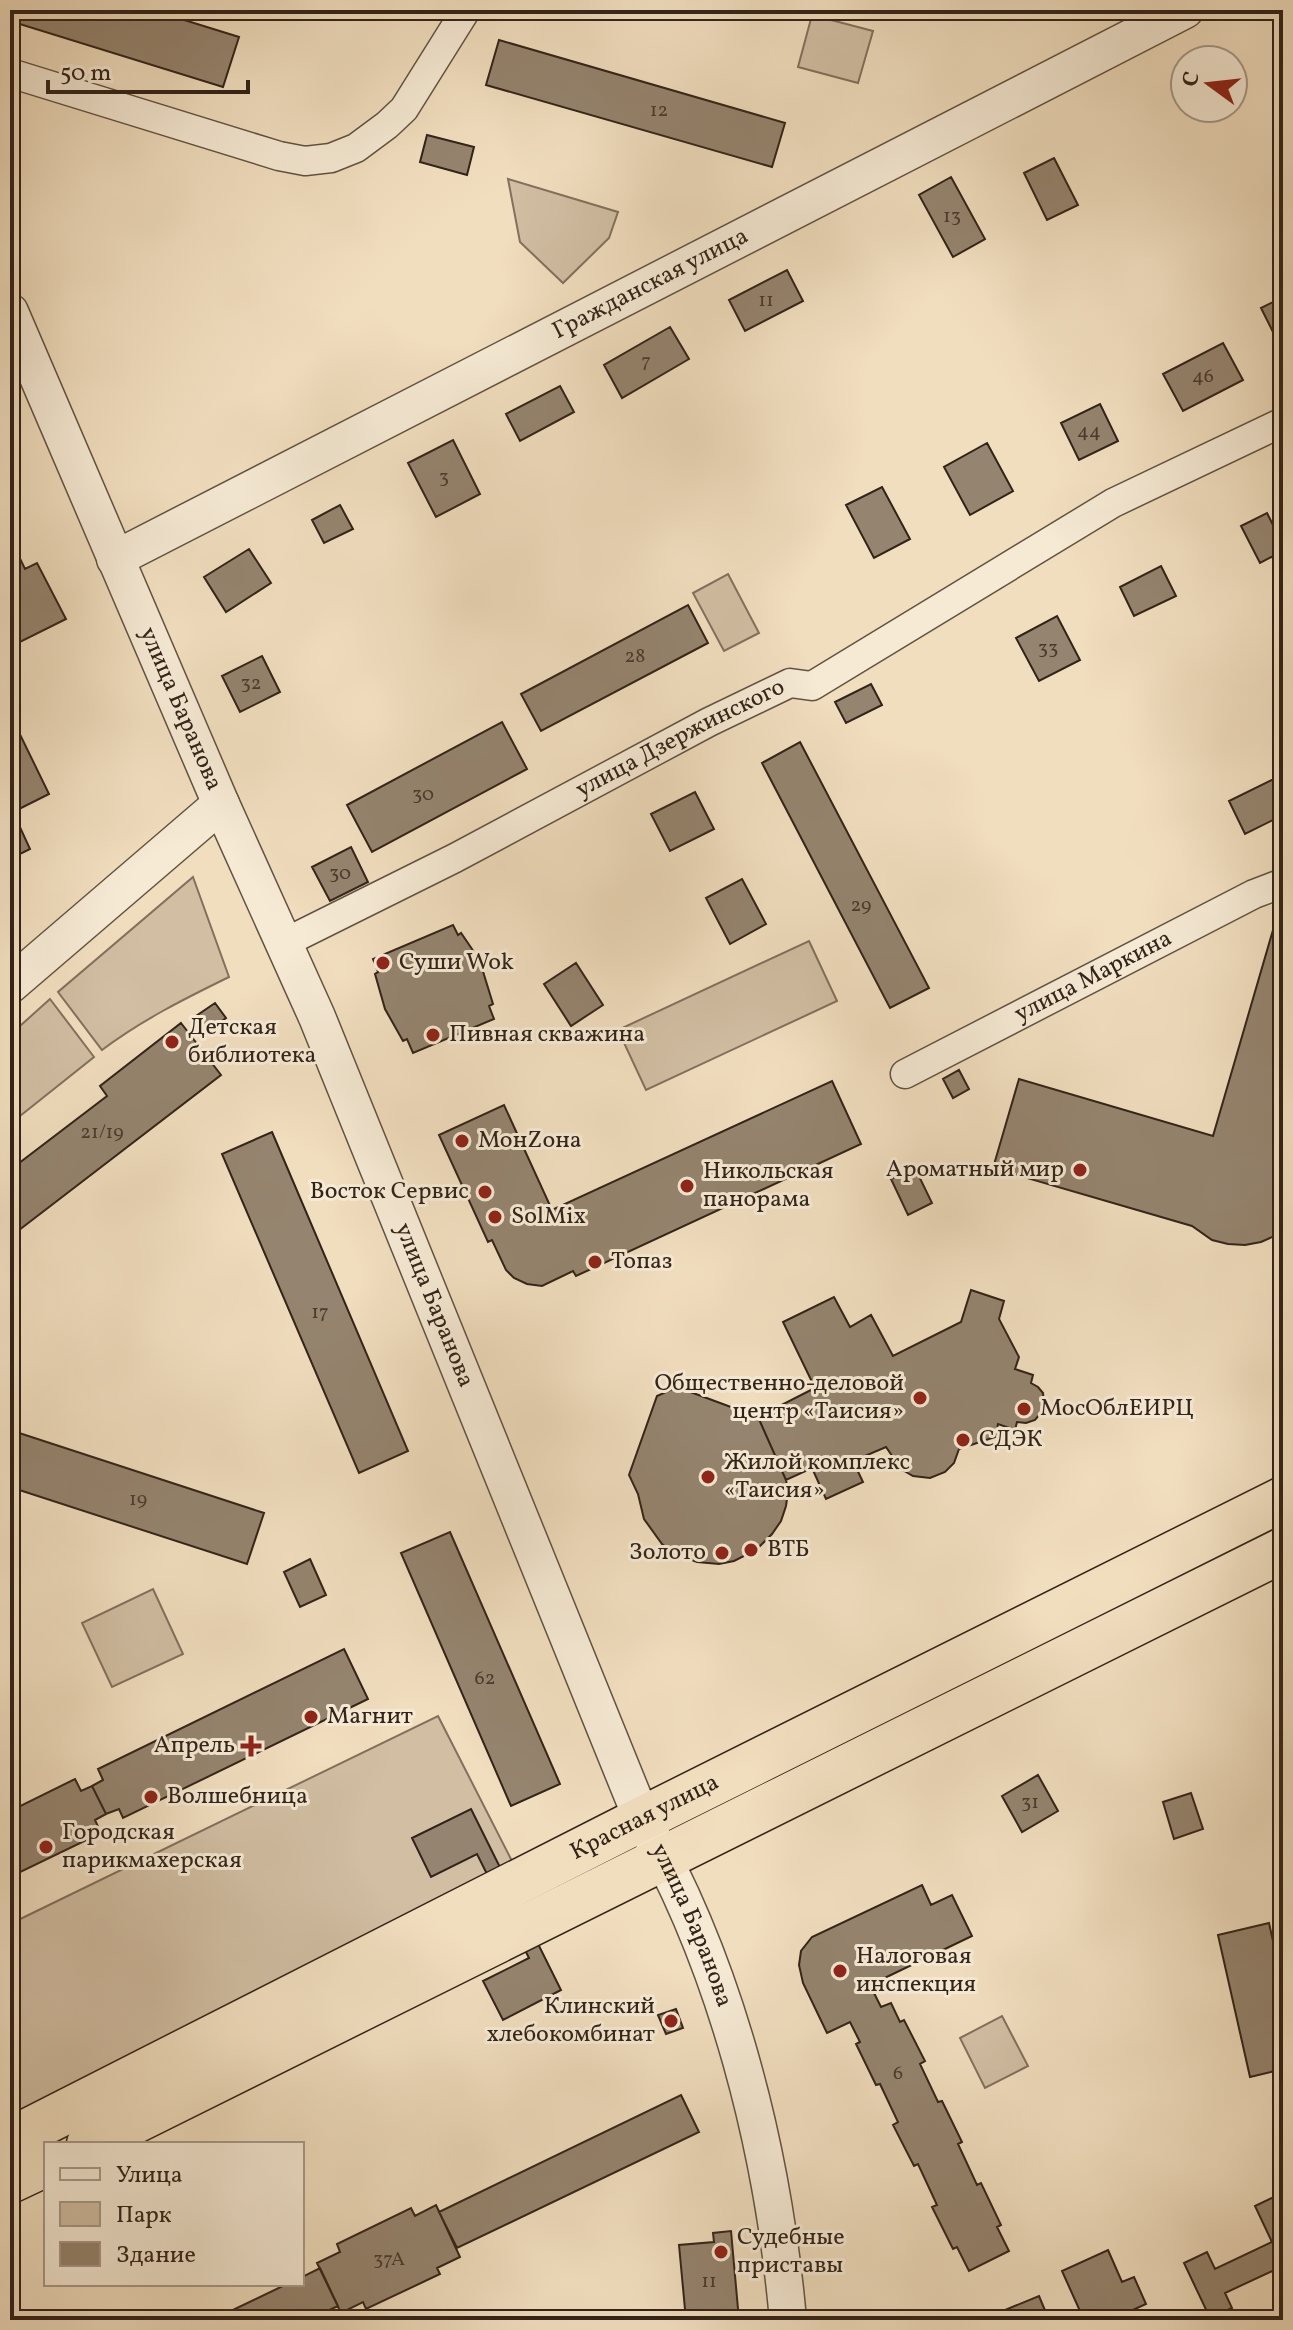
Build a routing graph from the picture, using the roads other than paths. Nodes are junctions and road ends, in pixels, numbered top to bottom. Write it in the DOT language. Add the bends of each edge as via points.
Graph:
graph roads {
  1 [pos="466,10"];
  2 [pos="1185,10"];
  3 [pos="10,73"];
  4 [pos="10,312"];
  5 [pos="1283,422"];
  6 [pos="115,559"];
  7 [pos="221,804"];
  8 [pos="183,836"];
  9 [pos="244,854"];
  10 [pos="1283,883"];
  11 [pos="284,943"];
  12 [pos="10,985"];
  13 [pos="905,1074"];
  14 [pos="1283,1499"];
  15 [pos="1283,1550"];
  16 [pos="642,1819"];
  17 [pos="664,1858"];
  18 [pos="10,2140"];
  19 [pos="93,2142"];
  20 [pos="44,2165"];
  21 [pos="10,2181"];
  22 [pos="788,2320"];
  1 -- 3 [label="street" via="404,109 356,148 331,158 279,156"];
  2 -- 6 [label="street, Гражданская улица"];
  4 -- 6 [label="street, улица Баранова"];
  5 -- 11 [label="street, улица Дзержинского" via="1113,503 812,686 790,683 709,722"];
  6 -- 7 [label="street, улица Баранова"];
  7 -- 8 [label="street"];
  7 -- 9 [label="street, улица Баранова"];
  8 -- 9 [label="street" via="203,830"];
  8 -- 12 [label="street"];
  9 -- 11 [label="street, улица Баранова"];
  10 -- 13 [label="street, улица Маркина"];
  11 -- 16 [label="street, улица Баранова"];
  14 -- 16 [label="highway, Красная улица"];
  15 -- 17 [label="highway, Красная улица"];
  16 -- 17 [label="street, улица Баранова"];
  16 -- 18 [label="highway, Красная улица"];
  17 -- 19 [label="highway, Красная улица"];
  17 -- 22 [label="street, улица Баранова" via="715,1983 748,2087 775,2209"];
  20 -- 21 [label="highway"];
}
